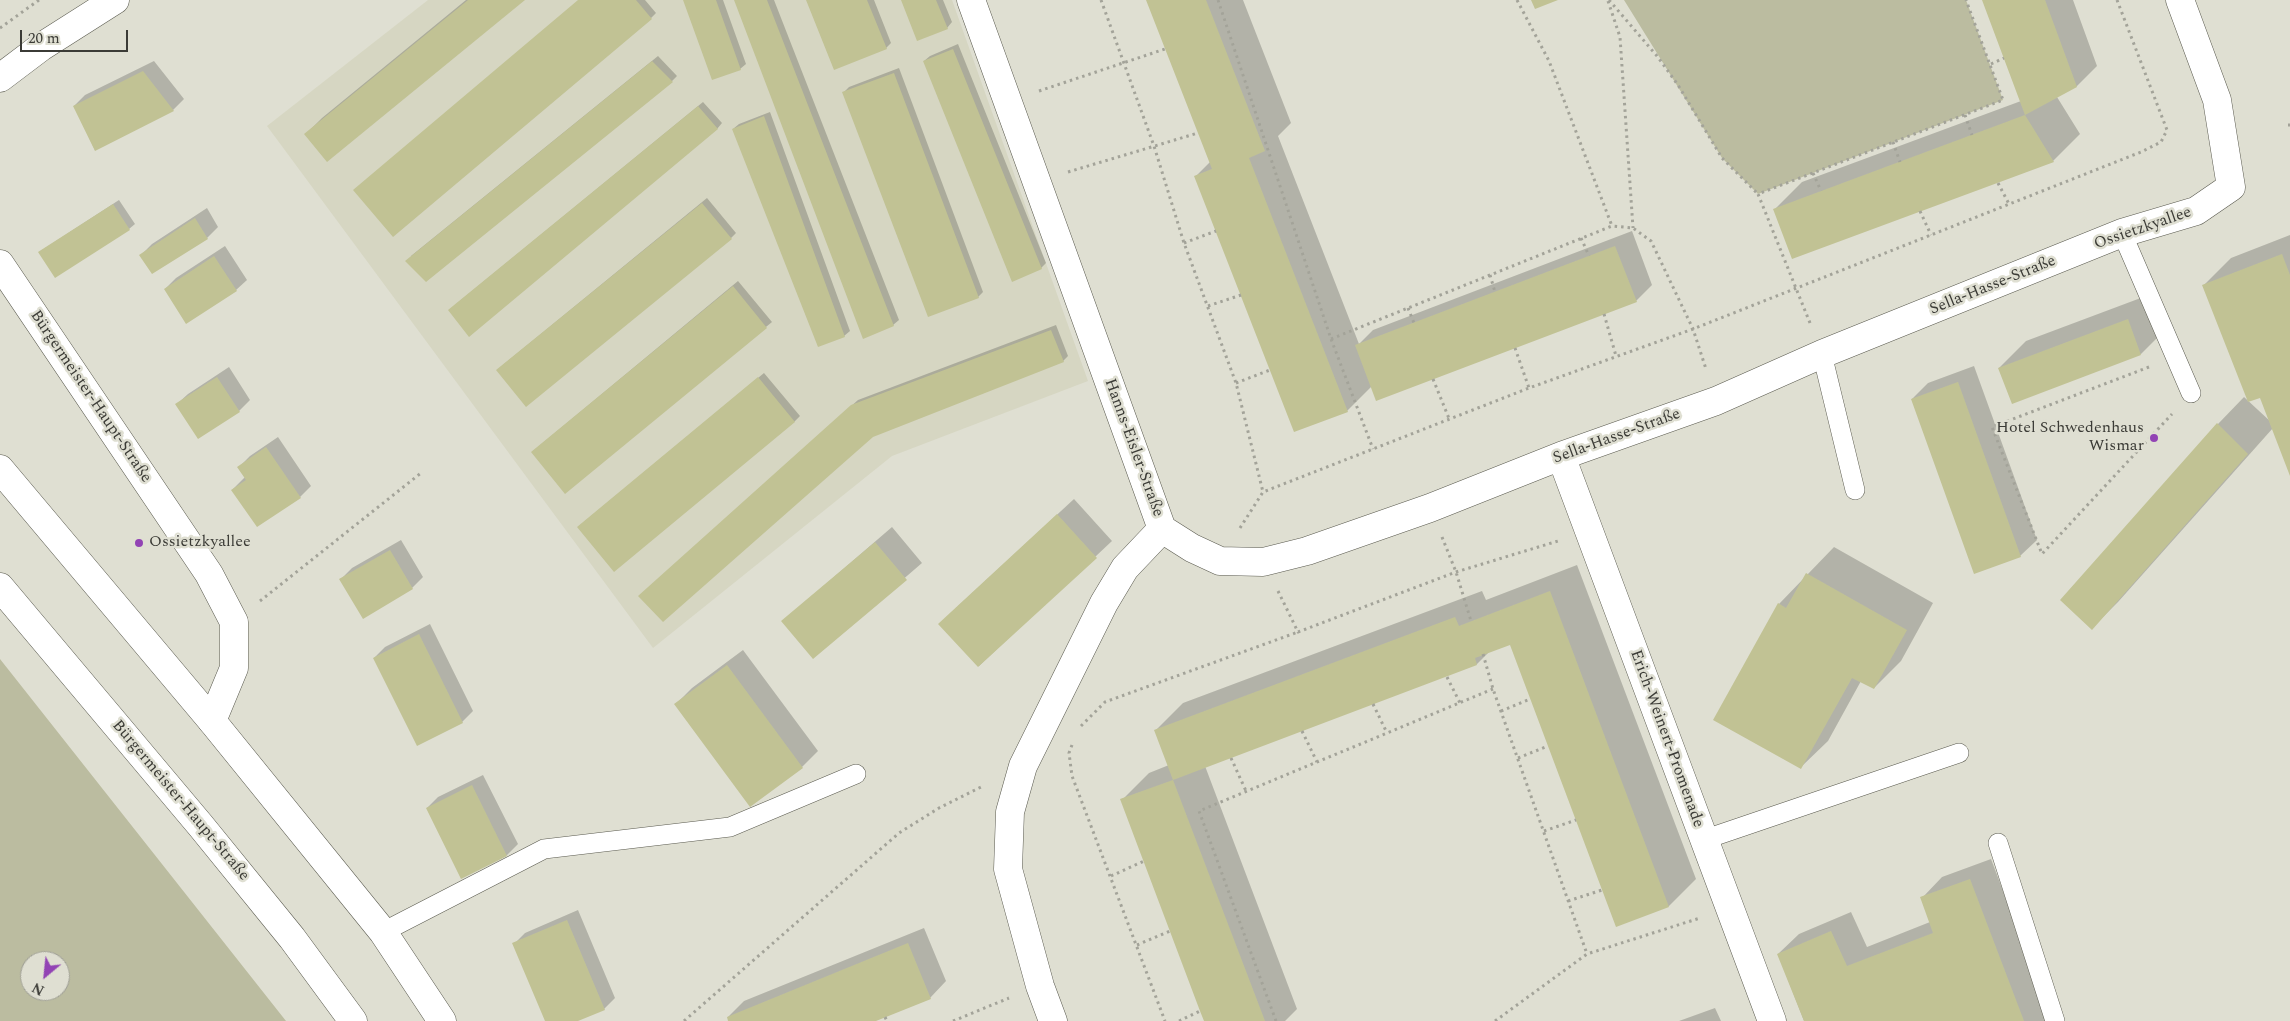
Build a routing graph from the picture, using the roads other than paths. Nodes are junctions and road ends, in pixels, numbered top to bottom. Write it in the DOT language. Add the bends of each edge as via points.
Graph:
graph roads {
  1 [pos="115,0"];
  2 [pos="971,0"];
  3 [pos="2180,0"];
  4 [pos="0,78"];
  5 [pos="2122,233"];
  6 [pos="2066,257"];
  7 [pos="0,264"];
  8 [pos="1822,354"];
  9 [pos="2191,393"];
  10 [pos="1561,456"];
  11 [pos="0,469"];
  12 [pos="1855,490"];
  13 [pos="1162,529"];
  14 [pos="0,587"];
  15 [pos="212,721"];
  16 [pos="1959,753"];
  17 [pos="856,774"];
  18 [pos="1703,840"];
  19 [pos="1998,843"];
  20 [pos="383,932"];
  21 [pos="353,1021"];
  22 [pos="442,1021"];
  23 [pos="1054,1021"];
  24 [pos="1772,1021"];
  25 [pos="2055,1021"];
  1 -- 4 [label="street" via="41,47"];
  2 -- 13 [label="street, Hanns-Eisler-Straße"];
  3 -- 5 [label="street, Ossietzkyallee" via="2217,100 2231,186 2196,211"];
  5 -- 6 [label="street, Ossietzkyallee"];
  5 -- 9 [label="lane"];
  6 -- 8 [label="street, Sella-Hasse-Straße"];
  7 -- 15 [label="street, Bürgermeister-Haupt-Straße" via="209,574 234,622 234,668"];
  8 -- 10 [label="street, Sella-Hasse-Straße" via="1716,401"];
  8 -- 12 [label="lane"];
  10 -- 13 [label="street, Sella-Hasse-Straße" via="1430,508 1263,562 1220,561"];
  10 -- 18 [label="street, Erich-Weinert-Promenade"];
  11 -- 15 [label="street"];
  13 -- 23 [label="street, Hanns-Eisler-Straße" via="1125,568 1104,603 1023,766 1010,812 1008,869 1040,986"];
  14 -- 21 [label="street, Bürgermeister-Haupt-Straße" via="201,826 292,938"];
  15 -- 20 [label="street"];
  16 -- 18 [label="lane"];
  17 -- 20 [label="lane" via="730,827 544,849"];
  18 -- 24 [label="street, Erich-Weinert-Promenade"];
  19 -- 25 [label="lane"];
  20 -- 22 [label="street"];
}
